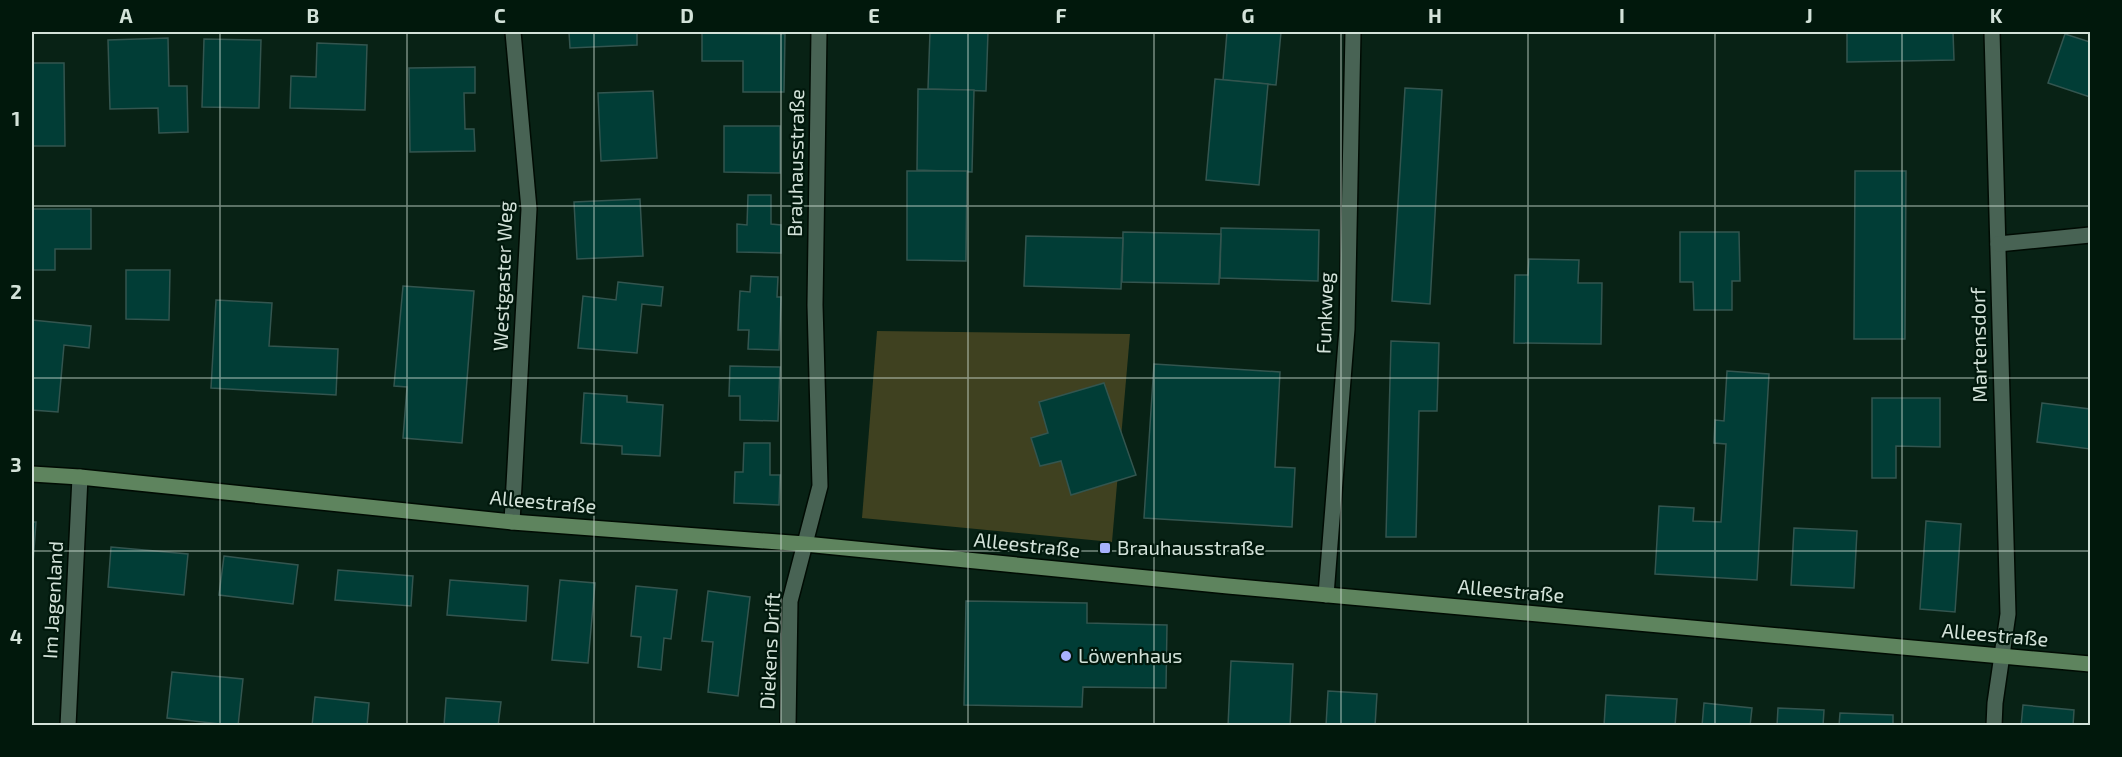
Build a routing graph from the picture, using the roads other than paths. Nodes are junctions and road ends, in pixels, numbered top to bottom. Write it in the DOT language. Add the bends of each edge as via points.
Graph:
graph roads {
  1 [pos="513,32"];
  2 [pos="819,32"];
  3 [pos="1353,32"];
  4 [pos="1992,32"];
  5 [pos="2091,235"];
  6 [pos="1998,244"];
  7 [pos="32,474"];
  8 [pos="80,477"];
  9 [pos="512,522"];
  10 [pos="805,544"];
  11 [pos="1326,596"];
  12 [pos="2002,657"];
  13 [pos="2091,664"];
  14 [pos="68,726"];
  15 [pos="788,726"];
  16 [pos="1994,726"];
  1 -- 9 [label="street, Westgaster Weg" via="529,209"];
  2 -- 10 [label="street, Brauhausstraße" via="815,304 819,486"];
  3 -- 11 [label="street, Funkweg" via="1347,329"];
  4 -- 6 [label="street, Martensdorf"];
  5 -- 6 [label="street"];
  6 -- 12 [label="street, Martensdorf" via="2007,614"];
  7 -- 8 [label="main road, Alleestraße"];
  8 -- 9 [label="main road, Alleestraße"];
  8 -- 14 [label="street, Im Jagenland"];
  9 -- 10 [label="main road, Alleestraße"];
  10 -- 11 [label="main road, Alleestraße"];
  10 -- 15 [label="street, Diekens Drift" via="790,601"];
  11 -- 12 [label="main road, Alleestraße"];
  12 -- 13 [label="main road, Alleestraße"];
  12 -- 16 [label="street, Martensdorf"];
}
